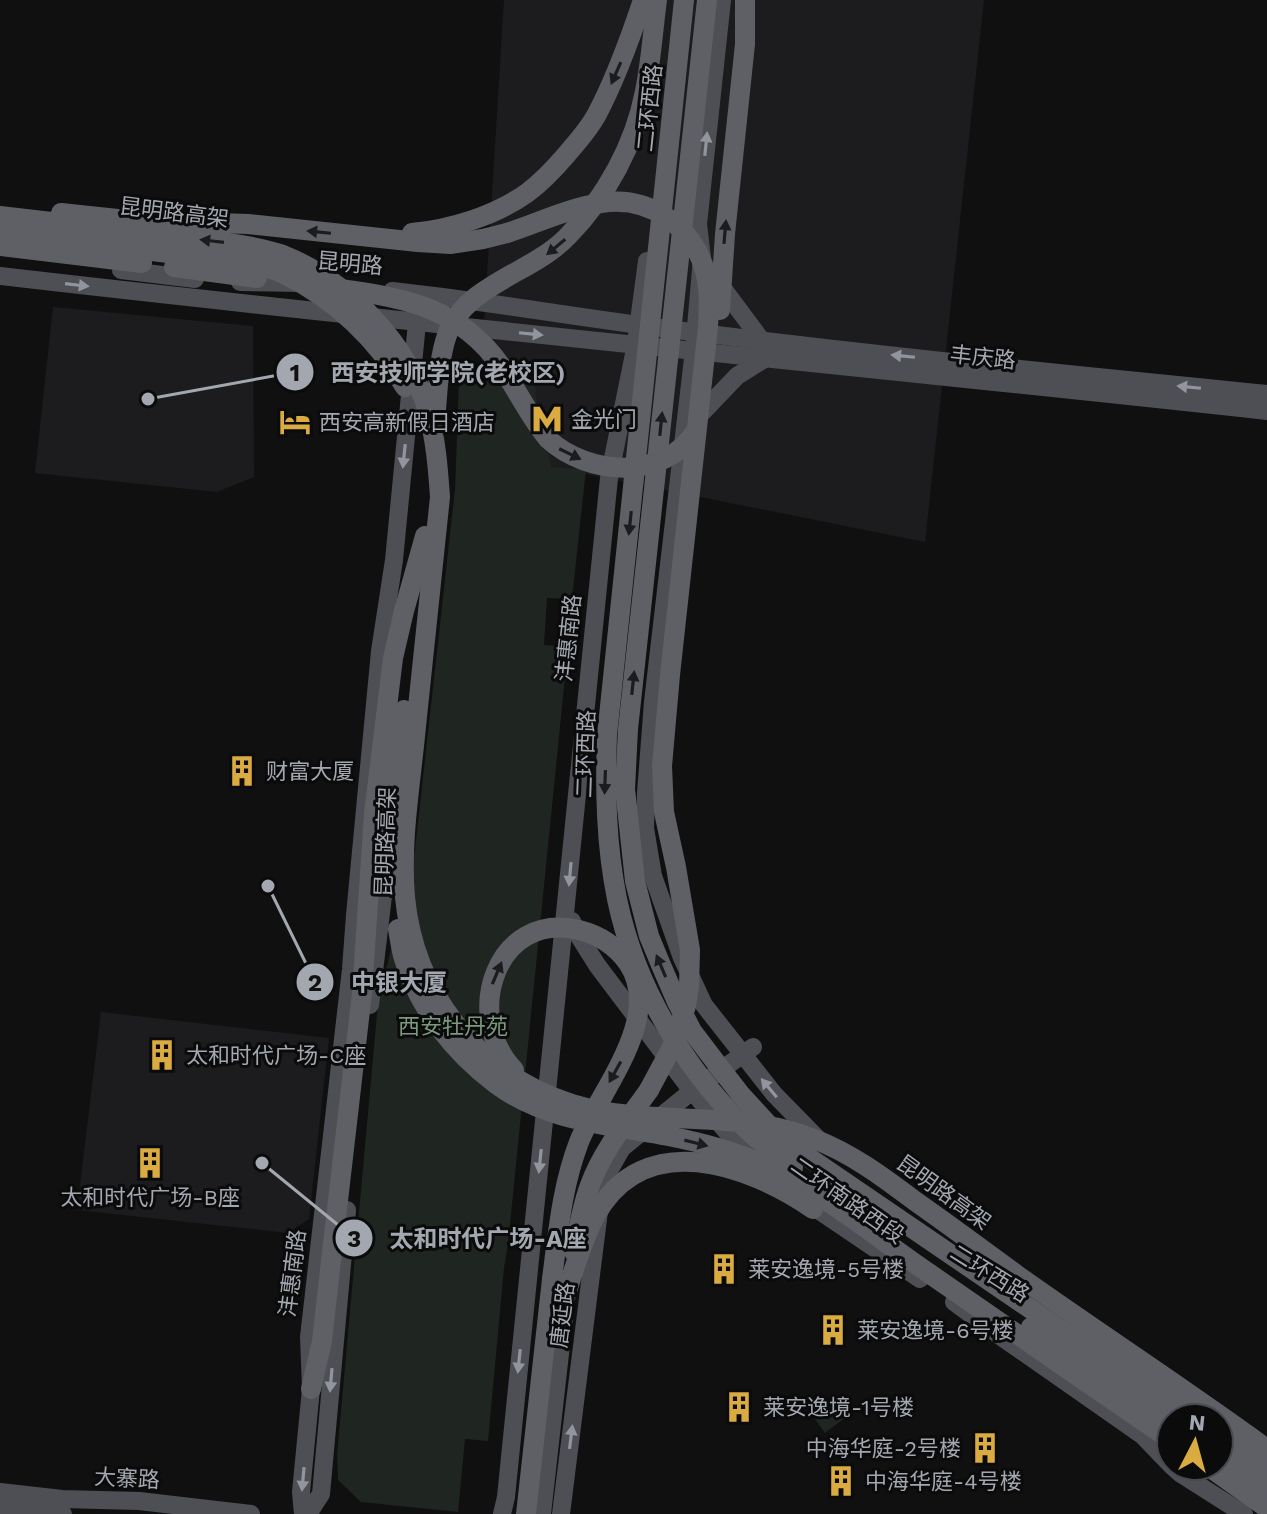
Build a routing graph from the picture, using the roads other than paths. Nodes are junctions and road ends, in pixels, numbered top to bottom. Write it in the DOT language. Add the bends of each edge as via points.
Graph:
graph roads {
  1 [pos="643,0"];
  2 [pos="657,0"];
  3 [pos="675,0"];
  4 [pos="684,0"];
  5 [pos="707,0"];
  6 [pos="722,0"];
  7 [pos="745,0"];
  8 [pos="0,214"];
  9 [pos="0,232"];
  10 [pos="355,236"];
  11 [pos="0,246"];
  12 [pos="0,255"];
  13 [pos="702,258"];
  14 [pos="0,276"];
  15 [pos="417,323"];
  16 [pos="638,335"];
  17 [pos="695,341"];
  18 [pos="764,350"];
  19 [pos="715,383"];
  20 [pos="1267,394"];
  21 [pos="1267,411"];
  22 [pos="685,430"];
  23 [pos="425,536"];
  24 [pos="391,829"];
  25 [pos="676,867"];
  26 [pos="567,907"];
  27 [pos="747,1051"];
  28 [pos="692,1091"];
  29 [pos="561,1100"];
  30 [pos="527,1283"];
  31 [pos="560,1285"];
  32 [pos="1036,1321"];
  33 [pos="1046,1355"];
  34 [pos="311,1389"];
  35 [pos="1166,1402"];
  36 [pos="1155,1412"];
  37 [pos="1155,1429"];
  38 [pos="1267,1442"];
  39 [pos="1235,1447"];
  40 [pos="1155,1448"];
  41 [pos="1267,1449"];
  42 [pos="1235,1467"];
  43 [pos="1267,1468"];
  44 [pos="1194,1482"];
  45 [pos="1230,1482"];
  46 [pos="1267,1488"];
  47 [pos="0,1492"];
  48 [pos="0,1507"];
  49 [pos="1267,1508"];
  50 [pos="63,1514"];
  51 [pos="251,1514"];
  52 [pos="306,1514"];
  53 [pos="502,1514"];
  54 [pos="526,1514"];
  55 [pos="542,1514"];
  56 [pos="561,1514"];
  57 [pos="1244,1514"];
  1 -- 10 [label="highway, one-way" via="596,116 526,194 454,225"];
  2 -- 24 [label="highway, one-way, bridge" via="638,120 607,185 567,237 482,292 463,308 446,337"];
  3 -- 16 [label="main road, 沣惠南路"];
  4 -- 32 [label="highway, 二环西路, one-way, bridge" via="607,735 605,792 618,902 635,960 659,1011 700,1076 743,1126 774,1155 963,1288"];
  32 -- 5 [label="highway, 二环西路, one-way, bridge" via="805,1155 741,1095 692,1031 677,1002 649,936 635,881 625,789 628,729"];
  13 -- 6 [label="main road, one-way" via="698,224"];
  19 -- 7 [label="highway, one-way, bridge"];
  10 -- 8 [label="highway, one-way" via="42,211"];
  29 -- 8 [label="highway, 昆明路高架, one-way, bridge" via="524,1084 466,1039 430,985 408,920 406,827 440,497 428,412 400,351 341,289 283,255"];
  9 -- 23 [label="highway, 昆明路高架, bridge" via="260,265 336,306 384,355 414,407 426,467"];
  10 -- 25 [label="highway, bridge" via="461,242 620,201 666,217 698,250 708,285 708,327 662,766 664,812"];
  11 -- 19 [label="highway, one-way, bridge" via="363,292 419,304 479,339 557,447 600,466 648,465 671,457 700,424"];
  12 -- 16 [label="main road, 昆明路" via="211,281 322,284 445,297"];
  13 -- 17 [label="main road"];
  13 -- 18 [label="main road"];
  14 -- 15 [label="main road, 昆明路, one-way"];
  15 -- 16 [label="main road, 昆明路, one-way"];
  15 -- 34 [label="main road, 沣惠南路, one-way" via="309,1337"];
  16 -- 17 [label="main road, 昆明路"];
  16 -- 26 [label="main road, 沣惠南路, one-way" via="609,478"];
  17 -- 18 [label="main road, 丰庆路"];
  17 -- 22 [label="main road"];
  20 -- 18 [label="main road, 丰庆路, one-way"];
  18 -- 21 [label="main road, 丰庆路"];
  18 -- 22 [label="main road"];
  19 -- 25 [label="highway, bridge" via="677,718"];
  22 -- 27 [label="main road" via="653,702 645,828 653,876 682,958 704,1005"];
  23 -- 33 [label="highway, 昆明路高架, one-way, bridge" via="393,833 392,900 404,958 442,1032 498,1085 528,1103 585,1121 723,1150 783,1174"];
  23 -- 34 [label="highway, bridge" via="393,658 374,814 362,993 322,1341"];
  24 -- 52 [label="main road, one-way" via="342,1249 321,1494"];
  25 -- 31 [label="highway, bridge" via="690,950 686,1006 665,1062 590,1183"];
  26 -- 28 [label="main road, 二环南路西段" via="585,947"];
  26 -- 30 [label="main road, 沣惠南路, one-way"];
  27 -- 28 [label="main road, 唐延路"];
  38 -- 27 [label="main road, 二环南路西段, one-way" via="822,1143 774,1094"];
  28 -- 40 [label="main road, 二环南路西段" via="745,1156 768,1174"];
  56 -- 28 [label="main road, 唐延路, one-way" via="601,1195 622,1148"];
  29 -- 31 [label="highway, one-way, bridge" via="512,1069 493,1037 488,1010 495,973 508,951 529,935 560,928 587,932 619,951 637,981 640,1002 632,1037 590,1117 571,1168 560,1218"];
  29 -- 41 [label="highway, 昆明路高架, bridge" via="640,1117 760,1124 837,1149"];
  30 -- 53 [label="main road, 唐延路, one-way"];
  31 -- 33 [label="highway, bridge" via="614,1190 660,1163 692,1161 726,1167 799,1199 941,1297"];
  31 -- 54 [label="highway"];
  31 -- 55 [label="main road, 唐延路"];
  32 -- 35 [label="highway"];
  32 -- 36 [label="highway"];
  33 -- 37 [label="highway, 昆明路高架, bridge"];
  34 -- 52 [label="main road, 沣惠南路, one-way" via="301,1492"];
  39 -- 43 [label="highway"];
  42 -- 46 [label="highway"];
  44 -- 57 [label="main road, 二环南路西段"];
  45 -- 49 [label="highway"];
  47 -- 51 [label="main road, 大寨路"];
  48 -- 50 [label="main road"];
}
